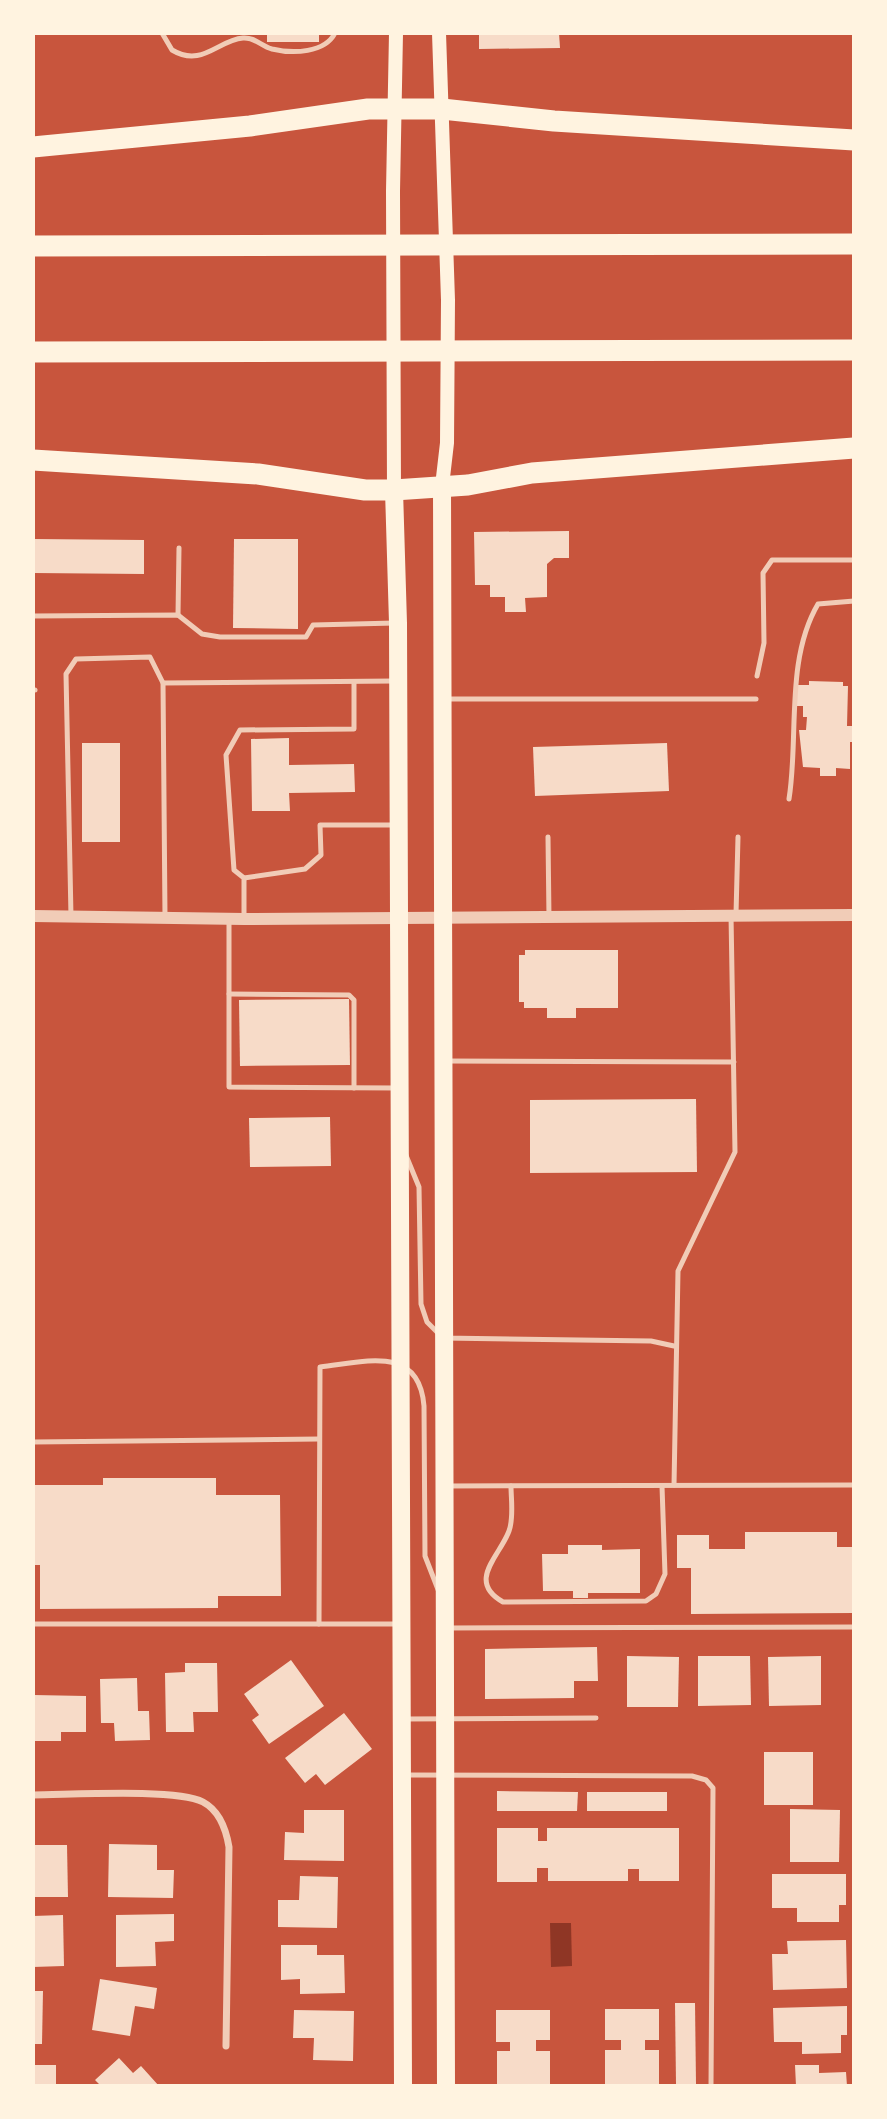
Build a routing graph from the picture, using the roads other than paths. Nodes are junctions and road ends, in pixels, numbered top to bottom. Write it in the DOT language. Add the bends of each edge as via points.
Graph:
graph roads {
  1 [pos="162,33"];
  2 [pos="335,33"];
  3 [pos="396,33"];
  4 [pos="439,33"];
  5 [pos="250,36"];
  6 [pos="394,108"];
  7 [pos="442,108"];
  8 [pos="854,140"];
  9 [pos="33,147"];
  10 [pos="854,244"];
  11 [pos="33,246"];
  12 [pos="854,350"];
  13 [pos="33,352"];
  14 [pos="854,448"];
  15 [pos="33,460"];
  16 [pos="442,486"];
  17 [pos="394,490"];
  18 [pos="179,548"];
  19 [pos="854,560"];
  20 [pos="854,601"];
  21 [pos="178,615"];
  22 [pos="33,616"];
  23 [pos="398,623"];
  24 [pos="757,676"];
  25 [pos="398,681"];
  26 [pos="163,683"];
  27 [pos="354,683"];
  28 [pos="441,699"];
  29 [pos="756,699"];
  30 [pos="789,799"];
  31 [pos="398,825"];
  32 [pos="548,837"];
  33 [pos="738,837"];
  34 [pos="244,878"];
  35 [pos="734,915"];
  36 [pos="854,915"];
  37 [pos="33,916"];
  38 [pos="71,916"];
  39 [pos="165,916"];
  40 [pos="229,918"];
  41 [pos="398,918"];
  42 [pos="443,918"];
  43 [pos="549,918"];
  44 [pos="244,919"];
  45 [pos="229,994"];
  46 [pos="443,1061"];
  47 [pos="734,1062"];
  48 [pos="354,1088"];
  49 [pos="399,1088"];
  50 [pos="400,1140"];
  51 [pos="443,1338"];
  52 [pos="674,1346"];
  53 [pos="401,1364"];
  54 [pos="319,1439"];
  55 [pos="33,1442"];
  56 [pos="674,1485"];
  57 [pos="854,1485"];
  58 [pos="443,1486"];
  59 [pos="511,1486"];
  60 [pos="662,1486"];
  61 [pos="443,1602"];
  62 [pos="33,1624"];
  63 [pos="319,1624"];
  64 [pos="401,1624"];
  65 [pos="854,1627"];
  66 [pos="443,1628"];
  67 [pos="596,1718"];
  68 [pos="401,1719"];
  69 [pos="444,1719"];
  70 [pos="402,1775"];
  71 [pos="445,1775"];
  72 [pos="33,1795"];
  73 [pos="226,2046"];
  74 [pos="403,2086"];
  75 [pos="446,2086"];
  76 [pos="711,2086"];
  1 -- 5 [label="lane" via="172,50 186,54 213,52"];
  2 -- 5 [label="lane" via="330,44 319,49 271,49"];
  3 -- 6 [label="main road"];
  4 -- 7 [label="main road"];
  6 -- 7 [label="highway"];
  6 -- 9 [label="highway"];
  6 -- 17 [label="main road"];
  7 -- 8 [label="highway" via="554,121"];
  7 -- 16 [label="main road" via="448,300 447,443"];
  10 -- 11 [label="highway"];
  12 -- 13 [label="highway"];
  14 -- 16 [label="highway" via="532,473"];
  15 -- 17 [label="highway" via="258,474"];
  16 -- 17 [label="highway"];
  16 -- 28 [label="main road"];
  17 -- 23 [label="main road"];
  18 -- 21 [label="lane"];
  19 -- 24 [label="lane" via="772,560 766,565 764,643"];
  20 -- 30 [label="lane" via="818,604 811,615 796,680"];
  21 -- 22 [label="lane"];
  21 -- 23 [label="lane" via="202,634 220,637 306,637 313,625"];
  23 -- 25 [label="main road"];
  25 -- 27 [label="lane"];
  25 -- 31 [label="main road"];
  26 -- 27 [label="lane"];
  26 -- 38 [label="lane" via="150,657 76,659 66,674"];
  26 -- 39 [label="lane"];
  27 -- 34 [label="lane" via="354,729 240,730 226,755 234,870"];
  28 -- 29 [label="lane"];
  28 -- 42 [label="main road"];
  31 -- 34 [label="lane" via="320,825 321,855 305,869"];
  31 -- 41 [label="main road"];
  32 -- 43 [label="lane"];
  33 -- 35 [label="lane"];
  34 -- 44 [label="lane"];
  35 -- 36 [label="street"];
  35 -- 43 [label="street"];
  35 -- 47 [label="lane"];
  37 -- 38 [label="street"];
  38 -- 39 [label="street"];
  39 -- 40 [label="street"];
  40 -- 44 [label="street"];
  40 -- 45 [label="lane"];
  41 -- 42 [label="street"];
  41 -- 44 [label="street"];
  41 -- 49 [label="main road"];
  42 -- 43 [label="street"];
  42 -- 46 [label="main road"];
  45 -- 48 [label="lane" via="349,995 354,1000"];
  45 -- 48 [label="lane" via="229,1087"];
  46 -- 47 [label="lane"];
  46 -- 51 [label="main road"];
  47 -- 52 [label="lane" via="735,1152 678,1271"];
  48 -- 49 [label="lane"];
  49 -- 50 [label="main road"];
  50 -- 51 [label="lane" via="419,1187 421,1304 427,1322"];
  50 -- 53 [label="main road"];
  51 -- 52 [label="lane" via="651,1341"];
  51 -- 58 [label="main road"];
  52 -- 56 [label="lane"];
  53 -- 54 [label="lane" via="374,1361 320,1367"];
  53 -- 61 [label="lane" via="415,1373 423,1394 425,1556"];
  53 -- 64 [label="main road"];
  54 -- 55 [label="lane"];
  54 -- 63 [label="lane"];
  56 -- 57 [label="lane"];
  56 -- 60 [label="lane"];
  58 -- 59 [label="lane"];
  58 -- 61 [label="main road"];
  59 -- 60 [label="lane"];
  59 -- 60 [label="lane" via="510,1529 486,1579 489,1590 503,1602 646,1601 656,1594 665,1574"];
  61 -- 66 [label="main road"];
  62 -- 63 [label="lane"];
  63 -- 64 [label="lane"];
  64 -- 68 [label="main road"];
  65 -- 66 [label="lane"];
  66 -- 69 [label="main road"];
  67 -- 69 [label="lane"];
  68 -- 69 [label="lane"];
  68 -- 70 [label="main road"];
  69 -- 71 [label="main road"];
  70 -- 71 [label="lane"];
  70 -- 74 [label="main road"];
  71 -- 75 [label="main road"];
  71 -- 76 [label="lane" via="692,1776 713,1788"];
  72 -- 73 [label="street" via="189,1797 213,1809 229,1847"];
}
